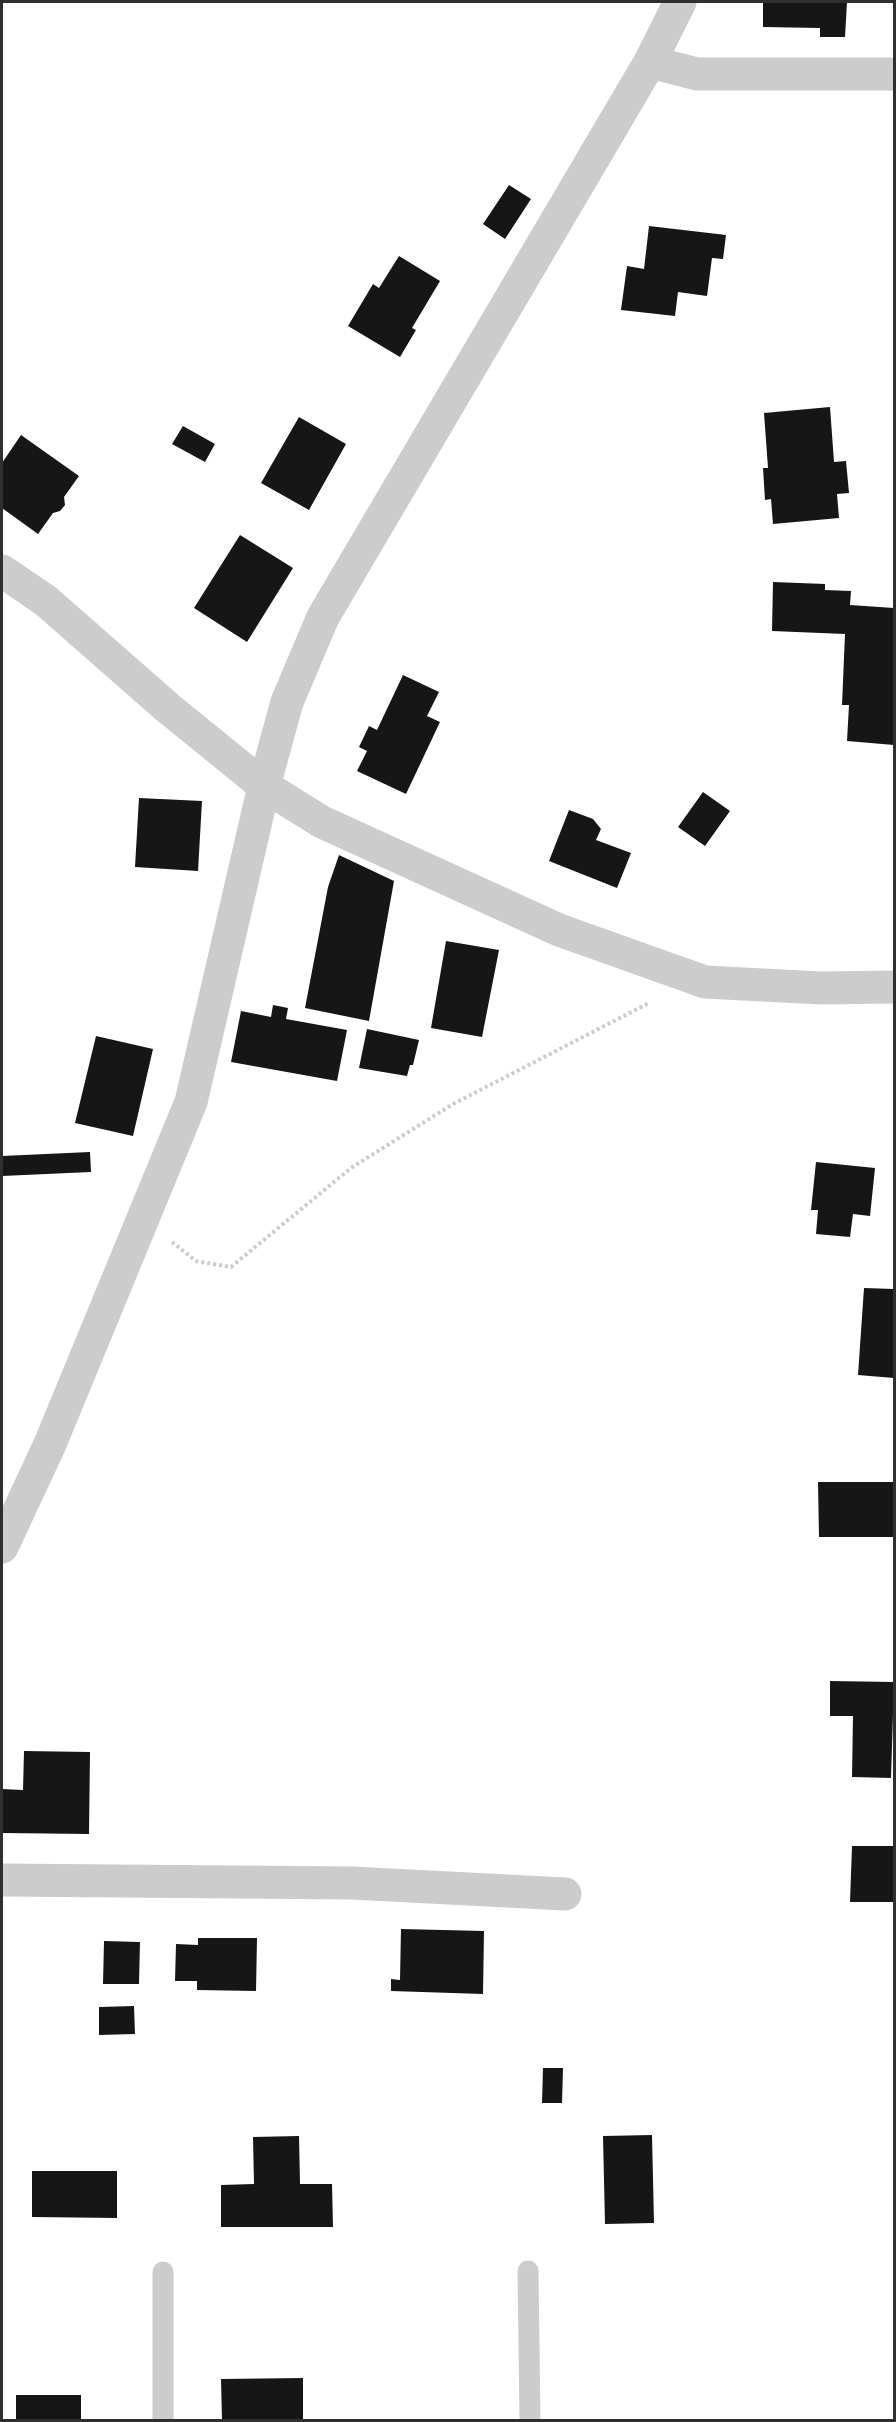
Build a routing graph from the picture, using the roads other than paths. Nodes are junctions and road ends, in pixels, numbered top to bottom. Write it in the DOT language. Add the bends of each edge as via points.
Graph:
graph roads {
  1 [pos="680,2"];
  2 [pos="650,62"];
  3 [pos="894,75"];
  4 [pos="2,571"];
  5 [pos="264,786"];
  6 [pos="894,987"];
  7 [pos="2,1547"];
  8 [pos="2,1880"];
  9 [pos="565,1894"];
  10 [pos="528,2271"];
  11 [pos="163,2272"];
  12 [pos="163,2421"];
  13 [pos="530,2421"];
  1 -- 2 [label="street"];
  2 -- 3 [label="street" via="697,74"];
  2 -- 5 [label="street" via="323,617 287,702"];
  4 -- 5 [label="street" via="46,601"];
  5 -- 6 [label="street" via="322,822 559,930 705,982"];
  5 -- 7 [label="street" via="191,1102 50,1444"];
  8 -- 9 [label="street" via="352,1883"];
  10 -- 13 [label="lane"];
  11 -- 12 [label="lane"];
}
